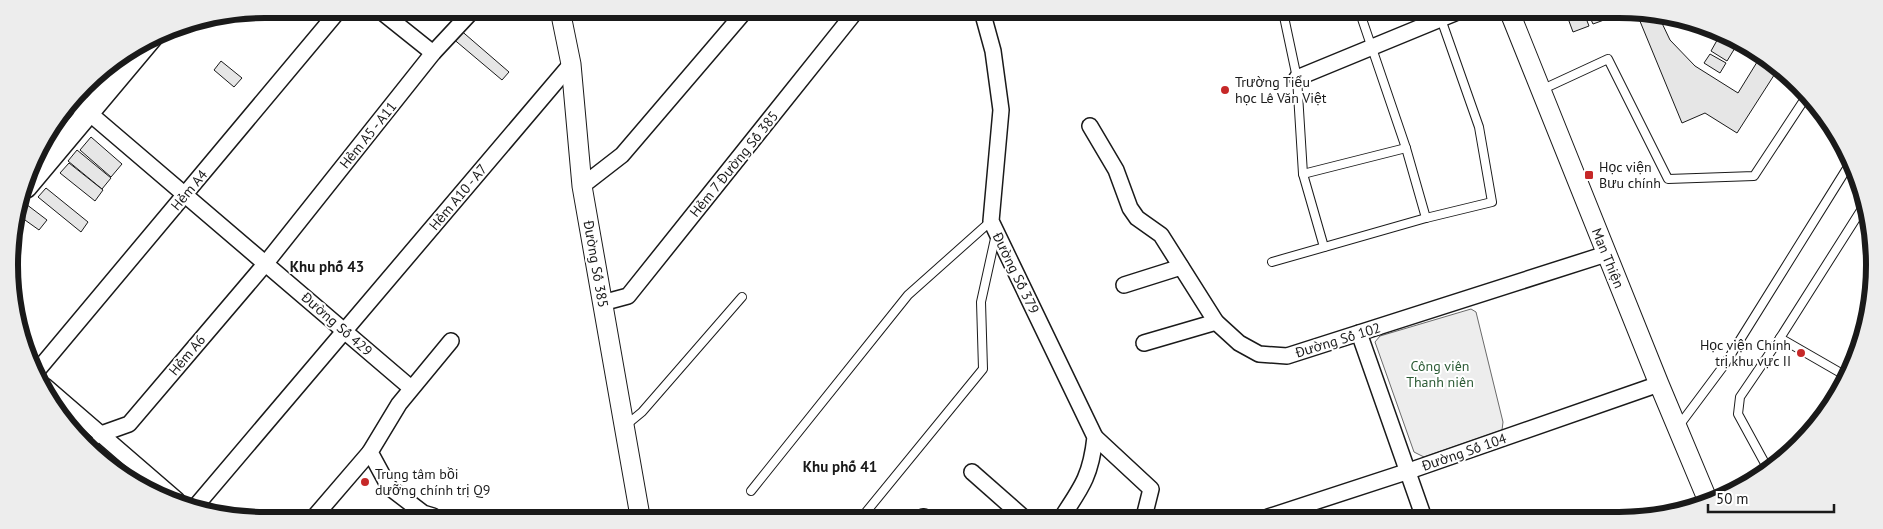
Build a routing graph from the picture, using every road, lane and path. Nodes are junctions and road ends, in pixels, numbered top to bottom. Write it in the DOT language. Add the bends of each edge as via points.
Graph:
graph roads {
  1 [pos="332,18"];
  2 [pos="389,18"];
  3 [pos="466,18"];
  4 [pos="562,18"];
  5 [pos="739,18"];
  6 [pos="850,18"];
  7 [pos="984,18"];
  8 [pos="1284,18"];
  9 [pos="1362,18"];
  10 [pos="1443,18"];
  11 [pos="1449,18"];
  12 [pos="1512,18"];
  13 [pos="1374,48"];
  14 [pos="433,53"];
  15 [pos="133,56"];
  16 [pos="571,64"];
  17 [pos="1297,78"];
  18 [pos="1541,90"];
  19 [pos="1803,101"];
  20 [pos="81,106"];
  21 [pos="1090,126"];
  22 [pos="1406,148"];
  23 [pos="1847,169"];
  24 [pos="35,174"];
  25 [pos="1303,174"];
  26 [pos="582,186"];
  27 [pos="185,195"];
  28 [pos="1860,212"];
  29 [pos="1426,218"];
  30 [pos="993,226"];
  31 [pos="1324,247"];
  32 [pos="1606,254"];
  33 [pos="1272,262"];
  34 [pos="266,263"];
  35 [pos="1181,267"];
  36 [pos="1124,285"];
  37 [pos="742,297"];
  38 [pos="602,303"];
  39 [pos="1216,322"];
  40 [pos="345,330"];
  41 [pos="1359,333"];
  42 [pos="1780,338"];
  43 [pos="451,341"];
  44 [pos="1144,343"];
  45 [pos="40,368"];
  46 [pos="1841,373"];
  47 [pos="1659,384"];
  48 [pos="411,388"];
  49 [pos="55,394"];
  50 [pos="625,426"];
  51 [pos="1678,427"];
  52 [pos="100,434"];
  53 [pos="1095,438"];
  54 [pos="94,442"];
  55 [pos="370,452"];
  56 [pos="1765,463"];
  57 [pos="1409,471"];
  58 [pos="972,472"];
  59 [pos="153,485"];
  60 [pos="751,491"];
  61 [pos="1706,495"];
  62 [pos="199,502"];
  63 [pos="318,512"];
  64 [pos="422,512"];
  65 [pos="639,512"];
  66 [pos="866,512"];
  67 [pos="1017,512"];
  68 [pos="1065,512"];
  69 [pos="1145,512"];
  70 [pos="1283,512"];
  71 [pos="1422,512"];
  1 -- 27 [label="street, Hẻm A4"];
  2 -- 14 [label="street"];
  3 -- 14 [label="street, Hẻm A5 - A11"];
  4 -- 16 [label="street, Đường Số 385"];
  5 -- 26 [label="street" via="622,155"];
  6 -- 38 [label="street, Hẻm 7 Đường Số 385" via="628,296"];
  7 -- 30 [label="street, Đường Số 379" via="993,51 1001,110"];
  8 -- 17 [label="lane"];
  9 -- 13 [label="lane"];
  10 -- 13 [label="street"];
  11 -- 29 [label="lane" via="1479,127 1492,202"];
  12 -- 18 [label="street, Man Thiện"];
  13 -- 17 [label="street"];
  13 -- 22 [label="lane"];
  14 -- 34 [label="street, Hẻm A5 - A11"];
  15 -- 20 [label="main road"];
  16 -- 26 [label="street, Đường Số 385"];
  16 -- 40 [label="street, Hẻm A10 - A7"];
  17 -- 25 [label="lane"];
  18 -- 19 [label="lane" via="1608,59 1668,179 1754,176"];
  18 -- 32 [label="street, Man Thiện"];
  20 -- 24 [label="main road"];
  20 -- 27 [label="street, Đường Số 429"];
  21 -- 35 [label="street, Đường Số 102" via="1116,170 1130,208 1137,218 1161,236"];
  22 -- 25 [label="lane"];
  22 -- 29 [label="lane"];
  23 -- 51 [label="lane" via="1725,364"];
  25 -- 31 [label="lane"];
  26 -- 38 [label="street, Đường Số 385"];
  27 -- 34 [label="street, Đường Số 429"];
  27 -- 45 [label="street, Hẻm A4"];
  28 -- 42 [label="lane"];
  29 -- 31 [label="lane"];
  30 -- 53 [label="street, Đường Số 379"];
  30 -- 60 [label="lane" via="908,295"];
  30 -- 66 [label="lane" via="981,302 983,369"];
  31 -- 33 [label="lane"];
  32 -- 41 [label="street, Đường Số 102"];
  32 -- 47 [label="street, Man Thiện"];
  34 -- 40 [label="street, Đường Số 429"];
  34 -- 52 [label="street, Hẻm A6" via="129,424"];
  35 -- 36 [label="street"];
  35 -- 39 [label="street, Đường Số 102"];
  37 -- 50 [label="lane" via="642,412"];
  38 -- 50 [label="street, Đường Số 385"];
  39 -- 41 [label="street, Đường Số 102" via="1239,343 1260,354 1287,356"];
  39 -- 44 [label="street"];
  40 -- 48 [label="street, Đường Số 429"];
  40 -- 62 [label="street, Hẻm A10 - A7"];
  41 -- 57 [label="street"];
  42 -- 46 [label="lane"];
  42 -- 56 [label="lane" via="1740,397 1738,414"];
  43 -- 48 [label="street"];
  47 -- 51 [label="street, Man Thiện"];
  47 -- 57 [label="street, Đường Số 104"];
  48 -- 55 [label="street"];
  49 -- 52 [label="street"];
  50 -- 65 [label="street, Đường Số 385"];
  51 -- 61 [label="street, Man Thiện"];
  52 -- 54 [label="lane"];
  52 -- 59 [label="street"];
  53 -- 68 [label="street" via="1092,464 1082,488"];
  53 -- 69 [label="street" via="1151,489"];
  55 -- 63 [label="street"];
  55 -- 64 [label="street" via="389,486"];
  57 -- 70 [label="street, Đường Số 104"];
  57 -- 71 [label="street"];
  58 -- 67 [label="street"];
}
